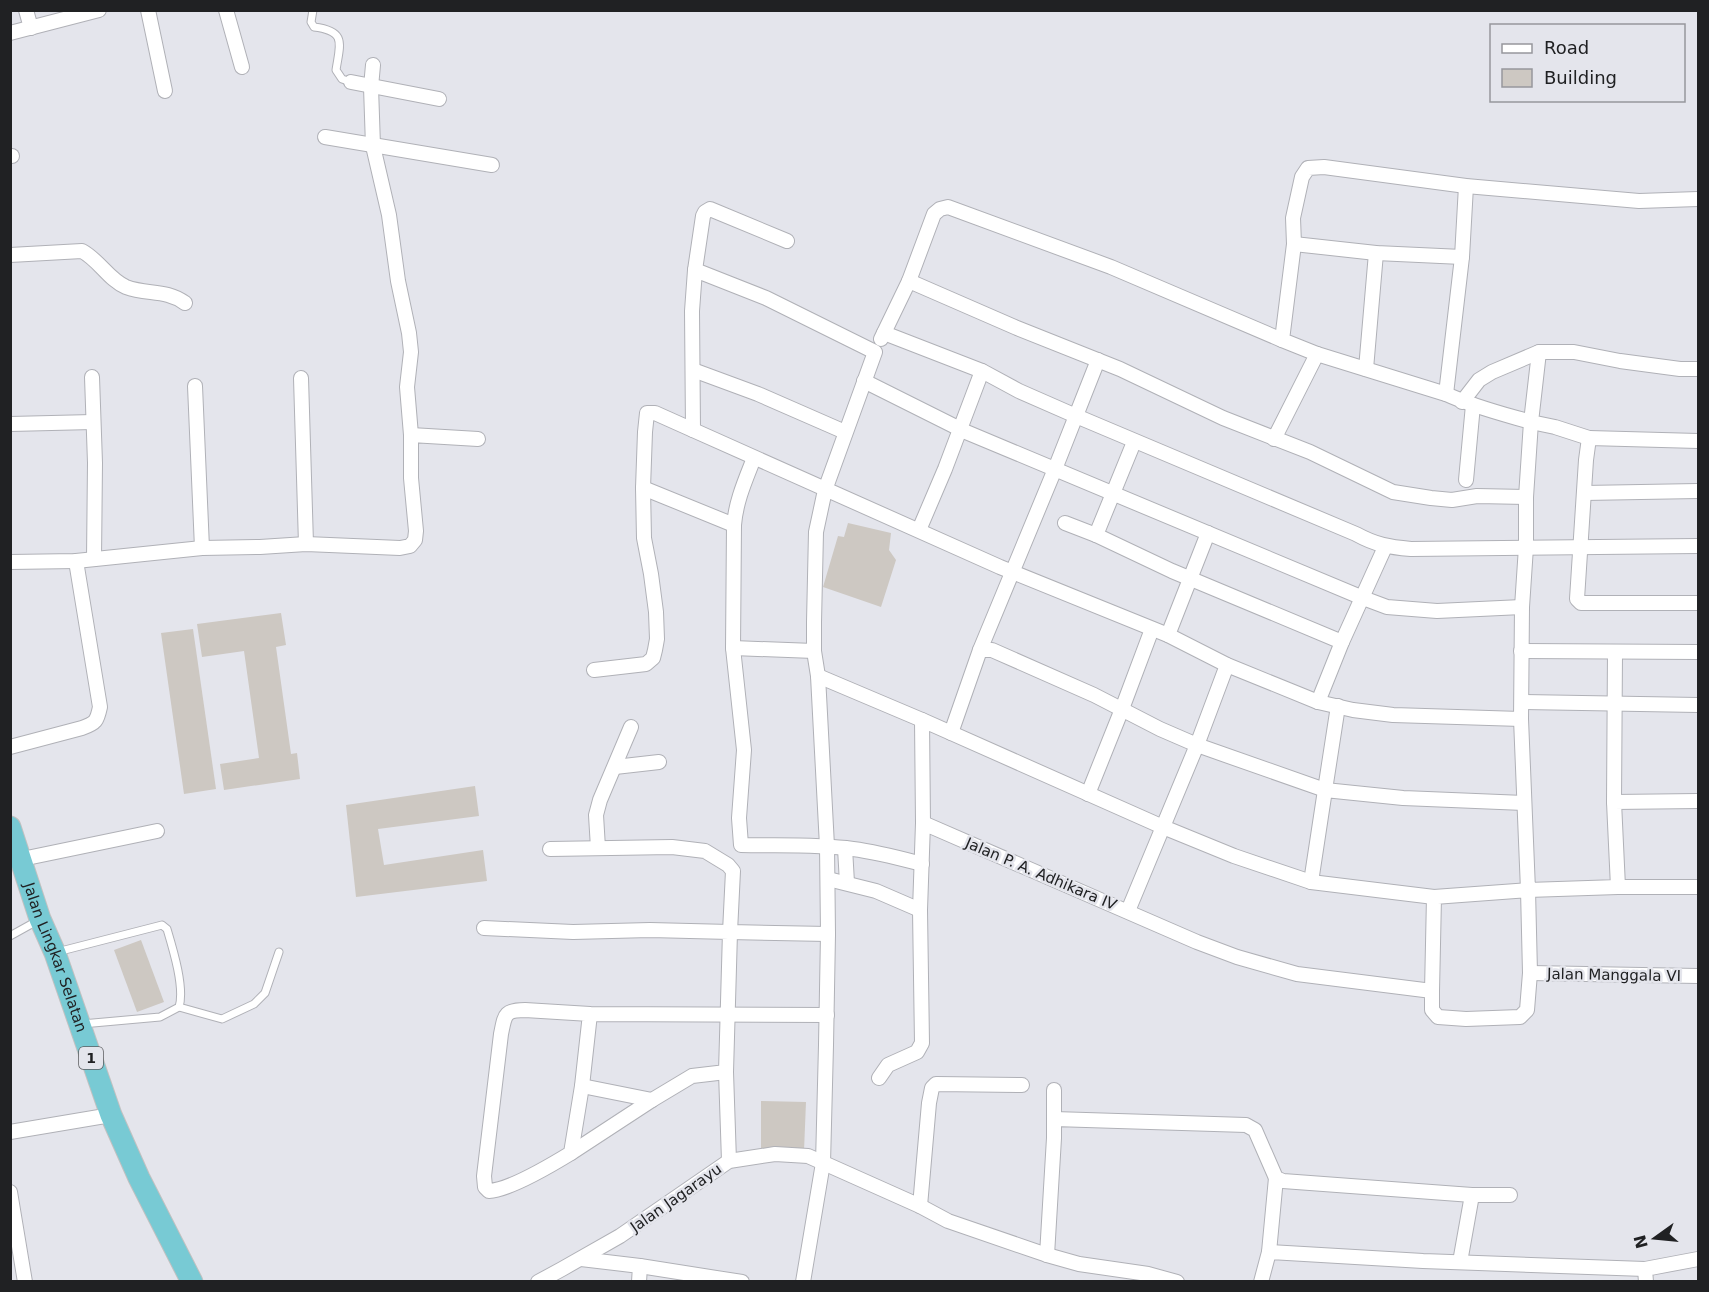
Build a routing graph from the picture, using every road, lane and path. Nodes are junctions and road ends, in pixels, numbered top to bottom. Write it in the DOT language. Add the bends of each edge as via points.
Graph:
graph roads {
  1 [pos="26,10"];
  2 [pos="99,10"];
  3 [pos="148,10"];
  4 [pos="226,10"];
  5 [pos="314,10"];
  6 [pos="31,28"];
  7 [pos="10,33"];
  8 [pos="373,65"];
  9 [pos="243,67"];
  10 [pos="351,82"];
  11 [pos="371,87"];
  12 [pos="165,91"];
  13 [pos="439,99"];
  14 [pos="325,137"];
  15 [pos="373,146"];
  16 [pos="492,165"];
  17 [pos="1466,186"];
  18 [pos="1698,200"];
  19 [pos="787,241"];
  20 [pos="1294,243"];
  21 [pos="1376,252"];
  22 [pos="10,255"];
  23 [pos="1462,257"];
  24 [pos="696,270"];
  25 [pos="909,281"];
  26 [pos="185,303"];
  27 [pos="884,333"];
  28 [pos="1282,340"];
  29 [pos="875,352"];
  30 [pos="1539,352"];
  31 [pos="1317,354"];
  32 [pos="1098,360"];
  33 [pos="1366,369"];
  34 [pos="1698,369"];
  35 [pos="693,370"];
  36 [pos="982,371"];
  37 [pos="92,377"];
  38 [pos="302,378"];
  39 [pos="864,381"];
  40 [pos="195,386"];
  41 [pos="1446,394"];
  42 [pos="1467,403"];
  43 [pos="1076,416"];
  44 [pos="93,422"];
  45 [pos="1531,422"];
  46 [pos="10,424"];
  47 [pos="960,429"];
  48 [pos="693,430"];
  49 [pos="845,432"];
  50 [pos="411,435"];
  51 [pos="1590,438"];
  52 [pos="478,439"];
  53 [pos="1274,439"];
  54 [pos="1134,441"];
  55 [pos="1698,441"];
  56 [pos="754,458"];
  57 [pos="1055,469"];
  58 [pos="1466,480"];
  59 [pos="643,488"];
  60 [pos="825,490"];
  61 [pos="1698,491"];
  62 [pos="1584,493"];
  63 [pos="1113,494"];
  64 [pos="1526,497"];
  65 [pos="1065,523"];
  66 [pos="734,525"];
  67 [pos="919,530"];
  68 [pos="1208,533"];
  69 [pos="1096,535"];
  70 [pos="306,544"];
  71 [pos="1698,546"];
  72 [pos="1385,547"];
  73 [pos="1526,547"];
  74 [pos="1581,547"];
  75 [pos="202,548"];
  76 [pos="94,559"];
  77 [pos="10,561"];
  78 [pos="76,561"];
  79 [pos="1011,572"];
  80 [pos="1191,579"];
  81 [pos="1363,598"];
  82 [pos="1698,603"];
  83 [pos="1522,607"];
  84 [pos="1152,629"];
  85 [pos="1168,635"];
  86 [pos="1342,642"];
  87 [pos="733,648"];
  88 [pos="980,650"];
  89 [pos="814,651"];
  90 [pos="1521,651"];
  91 [pos="1615,652"];
  92 [pos="1698,652"];
  93 [pos="1227,665"];
  94 [pos="594,670"];
  95 [pos="818,676"];
  96 [pos="1318,702"];
  97 [pos="1522,702"];
  98 [pos="1613,704"];
  99 [pos="1698,705"];
  100 [pos="1338,706"];
  101 [pos="1122,709"];
  102 [pos="1521,719"];
  103 [pos="922,720"];
  104 [pos="631,727"];
  105 [pos="951,733"];
  106 [pos="1197,745"];
  107 [pos="10,747"];
  108 [pos="659,762"];
  109 [pos="615,767"];
  110 [pos="1325,790"];
  111 [pos="1088,795"];
  112 [pos="1698,801"];
  113 [pos="1614,802"];
  114 [pos="1524,803"];
  115 [pos="922,823"];
  116 [pos="10,827"];
  117 [pos="1164,827"];
  118 [pos="157,831"];
  119 [pos="827,846"];
  120 [pos="598,848"];
  121 [pos="550,849"];
  122 [pos="845,850"];
  123 [pos="22,859"];
  124 [pos="922,867"];
  125 [pos="828,879"];
  126 [pos="847,882"];
  127 [pos="1311,882"];
  128 [pos="1618,887"];
  129 [pos="1698,887"];
  130 [pos="1528,890"];
  131 [pos="1434,897"];
  132 [pos="920,908"];
  133 [pos="1128,911"];
  134 [pos="40,919"];
  135 [pos="484,928"];
  136 [pos="730,932"];
  137 [pos="828,934"];
  138 [pos="10,936"];
  139 [pos="279,952"];
  140 [pos="55,953"];
  141 [pos="1530,974"];
  142 [pos="1698,976"];
  143 [pos="1432,991"];
  144 [pos="179,1007"];
  145 [pos="590,1014"];
  146 [pos="827,1015"];
  147 [pos="728,1016"];
  148 [pos="80,1025"];
  149 [pos="726,1072"];
  150 [pos="879,1078"];
  151 [pos="1022,1085"];
  152 [pos="582,1086"];
  153 [pos="1054,1090"];
  154 [pos="652,1100"];
  155 [pos="111,1115"];
  156 [pos="1054,1119"];
  157 [pos="10,1132"];
  158 [pos="571,1153"];
  159 [pos="729,1161"];
  160 [pos="823,1163"];
  161 [pos="1276,1178"];
  162 [pos="10,1192"];
  163 [pos="1472,1195"];
  164 [pos="1510,1195"];
  165 [pos="921,1207"];
  166 [pos="15,1250"];
  167 [pos="1269,1252"];
  168 [pos="1047,1255"];
  169 [pos="581,1259"];
  170 [pos="1698,1259"];
  171 [pos="1460,1262"];
  172 [pos="640,1266"];
  173 [pos="1645,1275"];
  174 [pos="1148,1278"];
  175 [pos="25,1281"];
  176 [pos="192,1281"];
  177 [pos="538,1281"];
  178 [pos="639,1281"];
  179 [pos="742,1281"];
  180 [pos="803,1281"];
  181 [pos="1177,1281"];
  182 [pos="1261,1281"];
  1 -- 6 [label="street"];
  2 -- 6 [label="street"];
  3 -- 12 [label="street"];
  4 -- 9 [label="street"];
  5 -- 10 [label="lane" via="314,27 328,28 337,34 340,45 336,70 342,79"];
  6 -- 7 [label="street"];
  8 -- 11 [label="street"];
  10 -- 11 [label="street"];
  11 -- 13 [label="street"];
  11 -- 15 [label="street"];
  14 -- 15 [label="street"];
  15 -- 16 [label="street"];
  15 -- 50 [label="street" via="386,195 409,333 407,387"];
  17 -- 18 [label="street" via="1639,201"];
  17 -- 20 [label="street" via="1308,168 1302,177 1293,218"];
  17 -- 23 [label="street"];
  19 -- 24 [label="street" via="710,209 703,216"];
  20 -- 21 [label="street"];
  20 -- 28 [label="street"];
  21 -- 23 [label="street"];
  21 -- 33 [label="street"];
  22 -- 26 [label="street" via="82,251 123,286 169,294"];
  23 -- 41 [label="street"];
  24 -- 29 [label="street" via="766,298"];
  24 -- 35 [label="street"];
  25 -- 27 [label="street"];
  25 -- 28 [label="street" via="934,214 948,207 1111,267"];
  25 -- 32 [label="street"];
  27 -- 29 [label="street"];
  27 -- 36 [label="street"];
  28 -- 31 [label="street"];
  29 -- 39 [label="street"];
  30 -- 34 [label="street" via="1574,352"];
  30 -- 42 [label="street" via="1479,380"];
  30 -- 45 [label="street"];
  31 -- 33 [label="street"];
  31 -- 53 [label="street"];
  32 -- 43 [label="street"];
  32 -- 53 [label="street"];
  33 -- 41 [label="street"];
  35 -- 48 [label="street"];
  35 -- 49 [label="street"];
  36 -- 43 [label="street"];
  36 -- 47 [label="street"];
  37 -- 44 [label="street"];
  38 -- 70 [label="street"];
  39 -- 47 [label="street"];
  39 -- 49 [label="street"];
  40 -- 75 [label="street"];
  41 -- 42 [label="street"];
  42 -- 45 [label="street"];
  42 -- 58 [label="street"];
  43 -- 54 [label="street"];
  43 -- 57 [label="street"];
  44 -- 46 [label="street"];
  44 -- 76 [label="street"];
  45 -- 51 [label="street"];
  45 -- 64 [label="street"];
  47 -- 57 [label="street"];
  47 -- 67 [label="street"];
  48 -- 56 [label="street"];
  48 -- 59 [label="street" via="647,413"];
  49 -- 60 [label="street"];
  50 -- 52 [label="street"];
  50 -- 70 [label="street" via="416,531 411,546"];
  51 -- 55 [label="street"];
  51 -- 62 [label="street"];
  53 -- 64 [label="street" via="1400,493 1452,500"];
  54 -- 63 [label="street"];
  54 -- 72 [label="street"];
  56 -- 60 [label="street"];
  56 -- 66 [label="street" via="735,509"];
  57 -- 63 [label="street"];
  57 -- 79 [label="street"];
  59 -- 66 [label="street"];
  59 -- 94 [label="street" via="644,538 656,612 653,658 646,664"];
  60 -- 67 [label="street"];
  60 -- 89 [label="street" via="816,532"];
  61 -- 62 [label="street"];
  62 -- 74 [label="street"];
  63 -- 68 [label="street"];
  63 -- 69 [label="street"];
  64 -- 73 [label="street"];
  65 -- 69 [label="street"];
  66 -- 87 [label="street"];
  67 -- 79 [label="street"];
  68 -- 80 [label="street"];
  68 -- 81 [label="street"];
  69 -- 80 [label="street"];
  70 -- 75 [label="street"];
  71 -- 74 [label="street"];
  72 -- 73 [label="street"];
  72 -- 81 [label="street"];
  73 -- 74 [label="street"];
  73 -- 83 [label="street"];
  74 -- 82 [label="street" via="1577,599 1581,603"];
  75 -- 76 [label="street"];
  76 -- 78 [label="street"];
  77 -- 78 [label="street"];
  78 -- 107 [label="street" via="100,706 98,719 82,728"];
  79 -- 84 [label="street"];
  79 -- 88 [label="street"];
  80 -- 85 [label="street"];
  80 -- 86 [label="street"];
  81 -- 83 [label="street" via="1387,607 1437,611"];
  81 -- 86 [label="street"];
  83 -- 90 [label="street"];
  84 -- 85 [label="street"];
  84 -- 101 [label="street"];
  85 -- 93 [label="street"];
  86 -- 96 [label="street"];
  87 -- 89 [label="street"];
  87 -- 119 [label="street" via="744,750 741,845"];
  88 -- 101 [label="street" via="992,650"];
  88 -- 105 [label="street"];
  89 -- 95 [label="street"];
  90 -- 91 [label="street"];
  90 -- 97 [label="street"];
  91 -- 92 [label="street"];
  91 -- 98 [label="street"];
  93 -- 96 [label="street"];
  93 -- 106 [label="street"];
  95 -- 103 [label="street"];
  95 -- 119 [label="street"];
  96 -- 100 [label="street"];
  97 -- 98 [label="street"];
  97 -- 102 [label="street"];
  98 -- 99 [label="street"];
  98 -- 113 [label="street"];
  100 -- 102 [label="street" via="1393,715"];
  100 -- 110 [label="street"];
  101 -- 106 [label="street"];
  101 -- 111 [label="street"];
  102 -- 114 [label="street"];
  103 -- 105 [label="street"];
  103 -- 115 [label="street"];
  104 -- 109 [label="street"];
  105 -- 111 [label="street"];
  106 -- 110 [label="street"];
  106 -- 117 [label="street"];
  108 -- 109 [label="street"];
  109 -- 120 [label="street" via="596,815"];
  110 -- 114 [label="street"];
  110 -- 127 [label="street"];
  111 -- 117 [label="street"];
  112 -- 113 [label="street"];
  113 -- 128 [label="street"];
  114 -- 130 [label="street"];
  115 -- 124 [label="street"];
  115 -- 133 [label="street, Jalan P. A. Adhikara IV"];
  116 -- 123 [label="highway, Jalan Lingkar Selatan / 1"];
  117 -- 127 [label="street"];
  117 -- 133 [label="street"];
  118 -- 123 [label="street"];
  119 -- 122 [label="street"];
  119 -- 125 [label="street"];
  120 -- 121 [label="street"];
  120 -- 136 [label="street" via="672,847 705,851 728,865 733,871"];
  122 -- 124 [label="street" via="879,853"];
  122 -- 126 [label="street"];
  123 -- 134 [label="highway, Jalan Lingkar Selatan / 1"];
  124 -- 132 [label="street"];
  125 -- 126 [label="street"];
  125 -- 137 [label="street"];
  126 -- 132 [label="street"];
  127 -- 131 [label="street"];
  128 -- 129 [label="street"];
  128 -- 130 [label="street"];
  130 -- 131 [label="street"];
  130 -- 141 [label="street"];
  131 -- 143 [label="street"];
  132 -- 150 [label="street" via="922,1043 917,1052 888,1065"];
  133 -- 143 [label="street, Jalan P. A. Adhikara IV" via="1237,957 1297,974"];
  134 -- 138 [label="lane"];
  134 -- 140 [label="highway, Jalan Lingkar Selatan / 1"];
  135 -- 136 [label="street"];
  136 -- 137 [label="street"];
  136 -- 147 [label="street"];
  137 -- 146 [label="street"];
  139 -- 144 [label="lane" via="265,993 254,1004 222,1019"];
  140 -- 144 [label="lane" via="162,926 167,929 180,986"];
  140 -- 148 [label="highway, Jalan Lingkar Selatan / 1"];
  141 -- 142 [label="street, Jalan Manggala VI"];
  141 -- 143 [label="street" via="1527,1010 1520,1017 1438,1017 1432,1010"];
  144 -- 148 [label="lane" via="160,1017"];
  145 -- 147 [label="street"];
  145 -- 152 [label="street"];
  145 -- 158 [label="street" via="515,1010 504,1017 485,1187 489,1191 501,1189"];
  146 -- 147 [label="street"];
  146 -- 160 [label="street"];
  147 -- 149 [label="street"];
  148 -- 155 [label="highway, Jalan Lingkar Selatan / 1"];
  149 -- 154 [label="street" via="692,1076"];
  149 -- 159 [label="street"];
  151 -- 165 [label="street" via="936,1084 932,1088"];
  152 -- 154 [label="street"];
  152 -- 158 [label="street"];
  153 -- 156 [label="street"];
  154 -- 158 [label="street"];
  155 -- 157 [label="street"];
  155 -- 176 [label="highway, Jalan Lingkar Selatan / 1"];
  156 -- 161 [label="street" via="1246,1125 1255,1130"];
  156 -- 168 [label="street"];
  159 -- 160 [label="street, Jalan Jagarayu" via="783,1154 808,1156"];
  159 -- 169 [label="street, Jalan Jagarayu"];
  160 -- 165 [label="street, Jalan Jagarayu"];
  160 -- 180 [label="street"];
  161 -- 163 [label="street"];
  161 -- 167 [label="street"];
  162 -- 166 [label="street"];
  163 -- 164 [label="street"];
  163 -- 171 [label="street"];
  165 -- 168 [label="street, Jalan Jagarayu" via="948,1221"];
  166 -- 175 [label="street"];
  167 -- 171 [label="street"];
  167 -- 182 [label="street"];
  168 -- 174 [label="street, Jalan Jagarayu"];
  169 -- 172 [label="street"];
  169 -- 177 [label="street, Jalan Jagarayu"];
  170 -- 173 [label="street"];
  171 -- 173 [label="street"];
  172 -- 178 [label="street"];
  172 -- 179 [label="street"];
  174 -- 181 [label="street, Jalan Jagarayu"];
}
